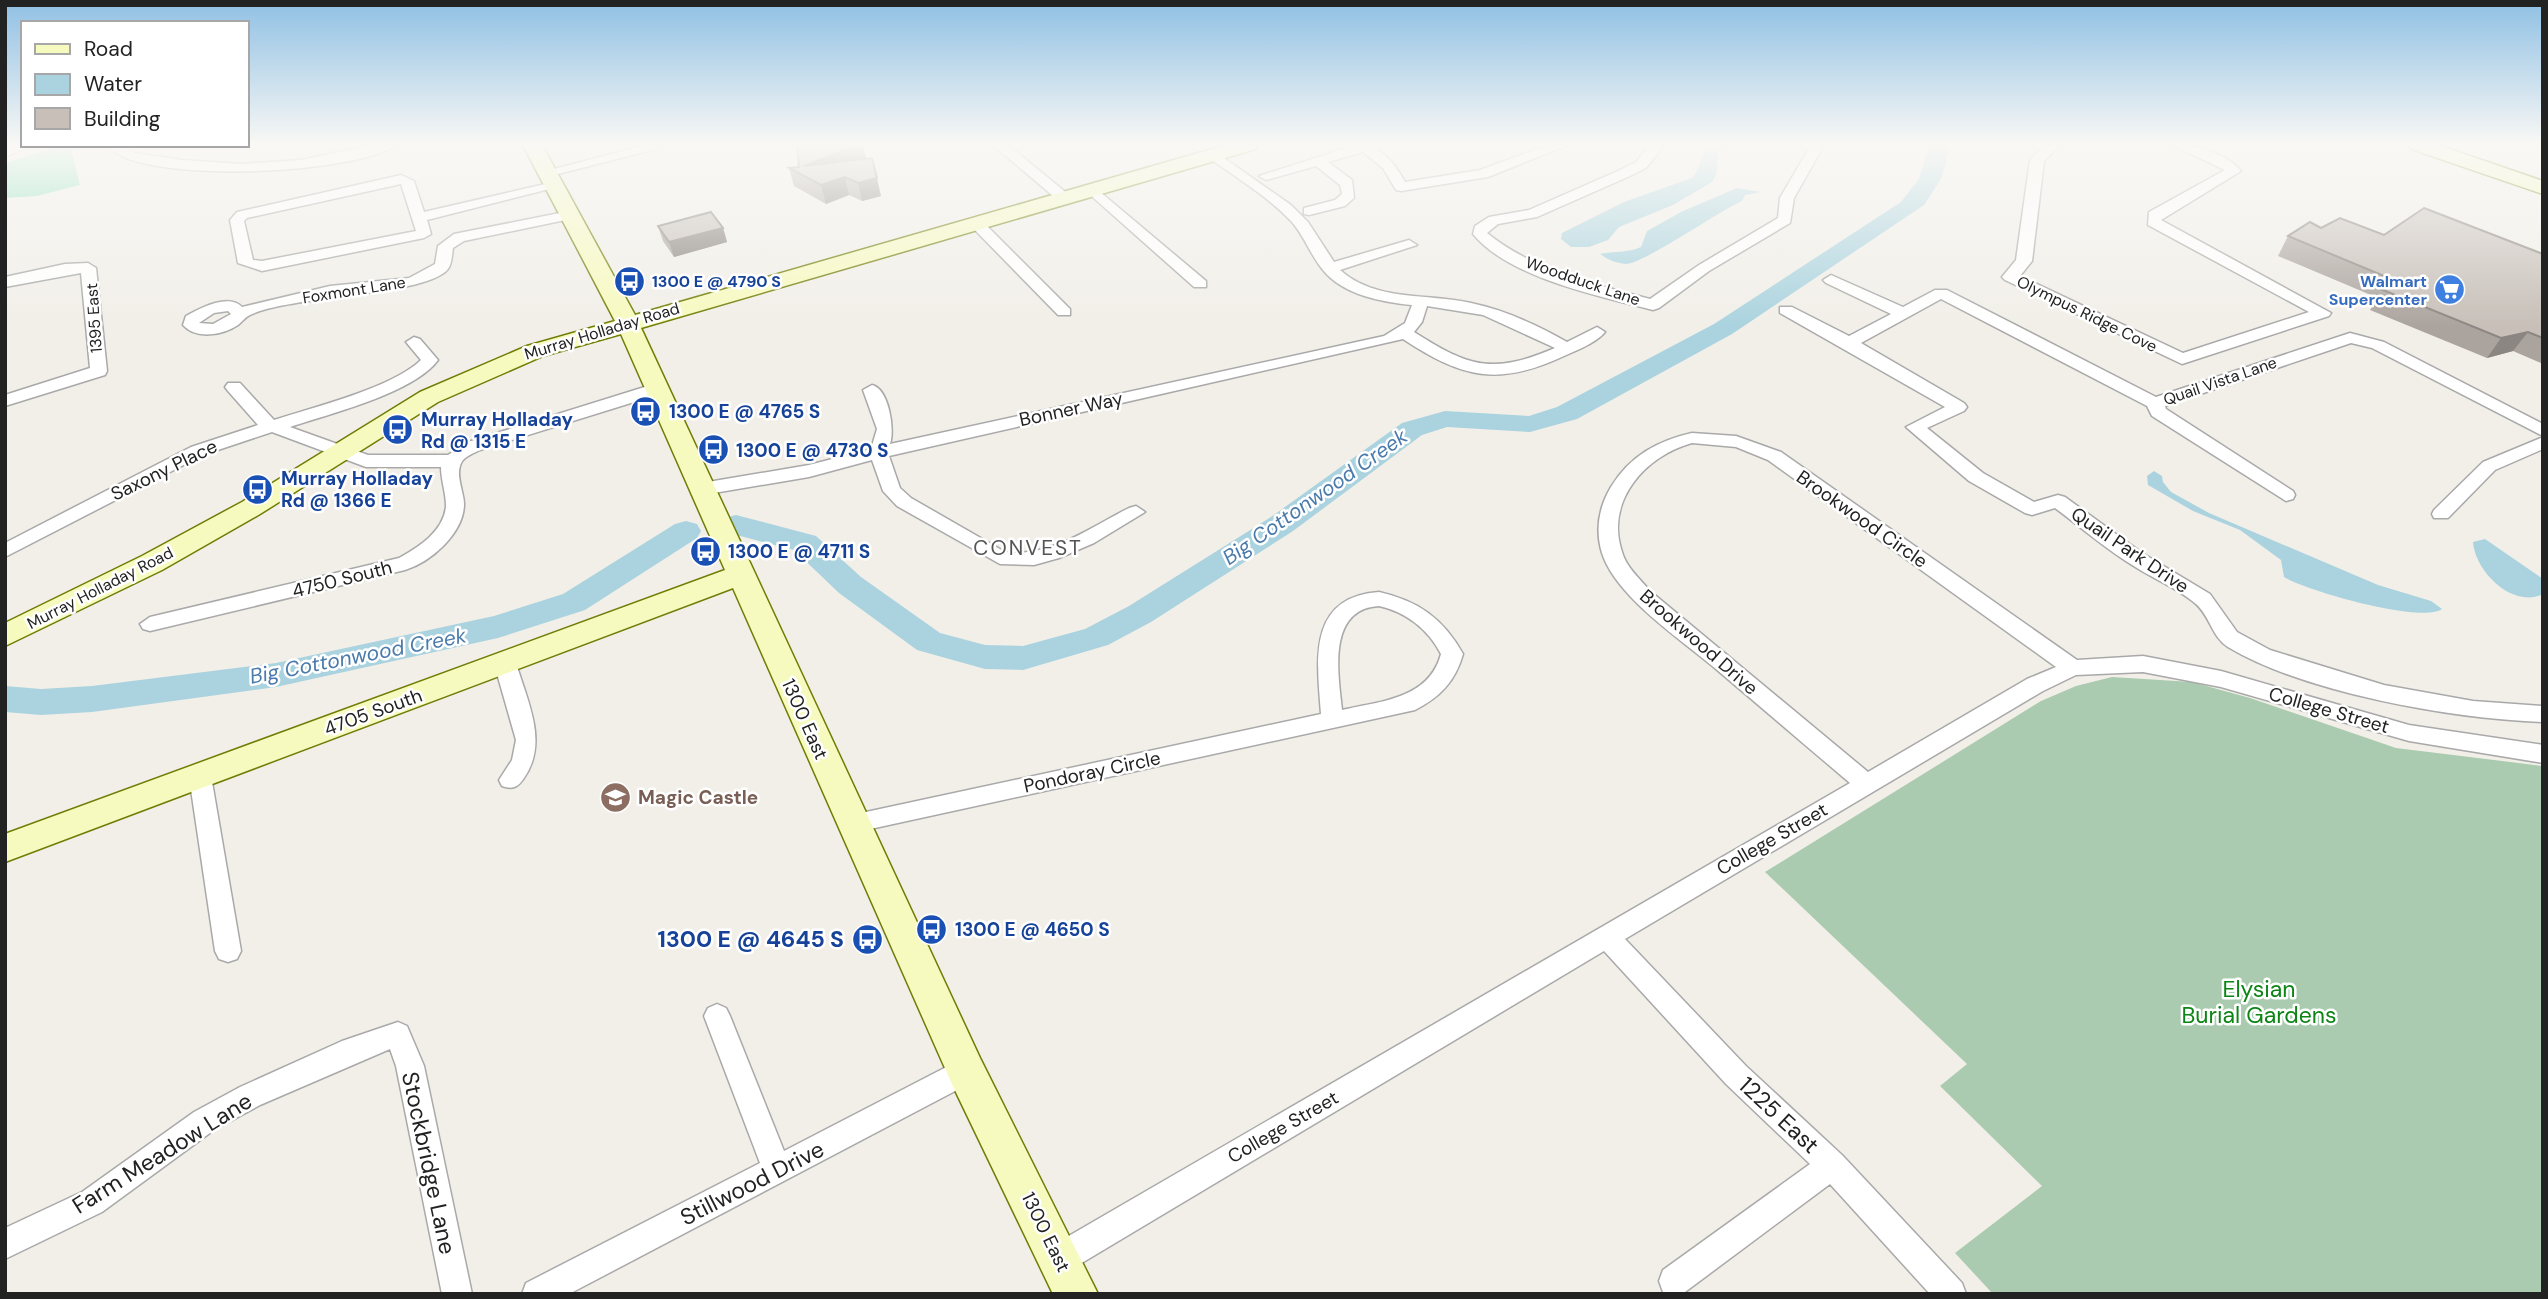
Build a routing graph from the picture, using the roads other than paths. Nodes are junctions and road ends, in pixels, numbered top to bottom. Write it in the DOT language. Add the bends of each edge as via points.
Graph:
graph roads {
  1 [pos="278,206"];
  2 [pos="415,206"];
  3 [pos="462,206"];
  4 [pos="565,206"];
  5 [pos="1037,206"];
  6 [pos="1111,206"];
  7 [pos="1281,206"];
  8 [pos="1330,206"];
  9 [pos="1551,206"];
  10 [pos="1786,206"];
  11 [pos="2031,206"];
  12 [pos="2171,206"];
  13 [pos="1309,211"];
  14 [pos="570,215"];
  15 [pos="419,218"];
  16 [pos="976,223"];
  17 [pos="1409,245"];
  18 [pos="1329,268"];
  19 [pos="1831,281"];
  20 [pos="5,282"];
  21 [pos="1200,284"];
  22 [pos="1420,303"];
  23 [pos="1786,310"];
  24 [pos="240,312"];
  25 [pos="1064,312"];
  26 [pos="1903,313"];
  27 [pos="627,322"];
  28 [pos="1597,332"];
  29 [pos="1404,333"];
  30 [pos="414,342"];
  31 [pos="1849,343"];
  32 [pos="1568,349"];
  33 [pos="234,387"];
  34 [pos="657,388"];
  35 [pos="872,390"];
  36 [pos="5,401"];
  37 [pos="2155,403"];
  38 [pos="271,426"];
  39 [pos="2543,431"];
  40 [pos="2543,442"];
  41 [pos="339,452"];
  42 [pos="879,452"];
  43 [pos="452,461"];
  44 [pos="1636,469"];
  45 [pos="702,489"];
  46 [pos="2286,495"];
  47 [pos="1136,512"];
  48 [pos="2441,514"];
  49 [pos="5,551"];
  50 [pos="740,575"];
  51 [pos="150,624"];
  52 [pos="5,636"];
  53 [pos="505,663"];
  54 [pos="2073,668"];
  55 [pos="2543,714"];
  56 [pos="1332,720"];
  57 [pos="2543,754"];
  58 [pos="200,776"];
  59 [pos="510,780"];
  60 [pos="1867,784"];
  61 [pos="852,824"];
  62 [pos="5,848"];
  63 [pos="1606,936"];
  64 [pos="228,951"];
  65 [pos="718,1016"];
  66 [pos="398,1034"];
  67 [pos="966,1071"];
  68 [pos="1832,1165"];
  69 [pos="777,1170"];
  70 [pos="5,1244"];
  71 [pos="1067,1276"];
  72 [pos="1674,1281"];
  73 [pos="457,1294"];
  74 [pos="537,1294"];
  75 [pos="1951,1294"];
  1 -- 15 [label="street" via="249,212 237,220 246,263 253,267 424,234"];
  2 -- 15 [label="street"];
  3 -- 15 [label="street"];
  4 -- 14 [label="main road, 1300 East"];
  5 -- 16 [label="main road, Murray Holladay Road"];
  6 -- 21 [label="street"];
  7 -- 18 [label="street"];
  8 -- 13 [label="street"];
  9 -- 10 [label="street, Woodduck Lane" via="1532,214 1494,220 1480,229 1480,234 1506,253 1553,274 1653,305 1784,220"];
  11 -- 12 [label="street, Olympus Ridge Cove" via="2024,261 2010,277 2182,359 2323,313 2153,222 2154,215"];
  14 -- 24 [label="street, Foxmont Lane" via="459,237 446,246 442,266 422,279 323,292"];
  14 -- 27 [label="main road, 1300 East"];
  16 -- 25 [label="street"];
  16 -- 27 [label="main road, Murray Holladay Road"];
  17 -- 18 [label="street"];
  18 -- 22 [label="street" via="1370,293"];
  19 -- 26 [label="street"];
  20 -- 36 [label="street, 1395 East" via="85,267 91,275 99,372"];
  22 -- 29 [label="street" via="1416,322"];
  22 -- 32 [label="street" via="1492,312"];
  23 -- 31 [label="street, Quail Park Drive"];
  26 -- 31 [label="street, Quail Vista Lane"];
  26 -- 37 [label="street, Quail Vista Lane" via="1941,293"];
  27 -- 34 [label="main road, 1300 East"];
  27 -- 41 [label="main road, Murray Holladay Road" via="479,373 386,421"];
  28 -- 32 [label="street"];
  29 -- 32 [label="street" via="1448,360 1482,369 1530,366"];
  29 -- 42 [label="street, Bonner Way"];
  30 -- 38 [label="street, Saxony Place" via="430,360 426,367 348,402"];
  31 -- 55 [label="street, Quail Park Drive" via="1958,407 1915,427 1976,477 2032,509 2058,501 2136,558 2203,599 2230,639 2259,655 2337,680 2418,698"];
  33 -- 38 [label="street"];
  34 -- 43 [label="street" via="474,446"];
  34 -- 45 [label="main road, 1300 East"];
  35 -- 42 [label="street" via="886,429"];
  37 -- 39 [label="street, Quail Vista Lane" via="2350,338 2378,345"];
  37 -- 46 [label="street" via="2158,412"];
  38 -- 41 [label="street"];
  38 -- 49 [label="street, Saxony Place" via="197,451"];
  40 -- 48 [label="street" via="2489,466"];
  41 -- 43 [label="street" via="379,463"];
  41 -- 52 [label="main road, Murray Holladay Road" via="229,520"];
  42 -- 45 [label="street, Bonner Way" via="809,471"];
  42 -- 47 [label="street" via="897,497 1000,558 1016,562 1043,557"];
  43 -- 51 [label="street, 4750 South" via="455,511 433,544 412,559 390,569"];
  44 -- 54 [label="street, Brookwood Circle" via="1656,452 1691,438 1712,437 1754,446"];
  44 -- 60 [label="street, Brookwood Drive" via="1612,497 1606,513 1608,540 1618,565 1651,603"];
  45 -- 50 [label="main road, 1300 East"];
  50 -- 53 [label="main road, 4705 South"];
  50 -- 61 [label="main road, 1300 East"];
  53 -- 58 [label="main road, 4705 South"];
  53 -- 59 [label="street" via="527,740 523,762"];
  54 -- 57 [label="street, College Street" via="2143,664 2183,670 2409,733"];
  54 -- 60 [label="street, College Street" via="2035,685"];
  56 -- 56 [label="street, Pondoray Circle" via="1327,653 1342,612 1354,604 1386,599 1425,617 1440,630 1452,654 1445,679 1432,691 1407,705"];
  56 -- 61 [label="street, Pondoray Circle"];
  58 -- 62 [label="main road, 4705 South"];
  58 -- 64 [label="street"];
  60 -- 63 [label="street, College Street"];
  61 -- 67 [label="main road, 1300 East"];
  63 -- 68 [label="street, 1225 East" via="1736,1075"];
  63 -- 71 [label="street, College Street"];
  65 -- 69 [label="street"];
  66 -- 70 [label="street, Farm Meadow Lane" via="250,1096 204,1121 92,1202"];
  66 -- 73 [label="street, Stockbridge Lane" via="410,1066"];
  67 -- 69 [label="street, Stillwood Drive"];
  67 -- 71 [label="main road, 1300 East"];
  68 -- 72 [label="street"];
  68 -- 75 [label="street, 1225 East"];
  69 -- 74 [label="street, Stillwood Drive"];
}
